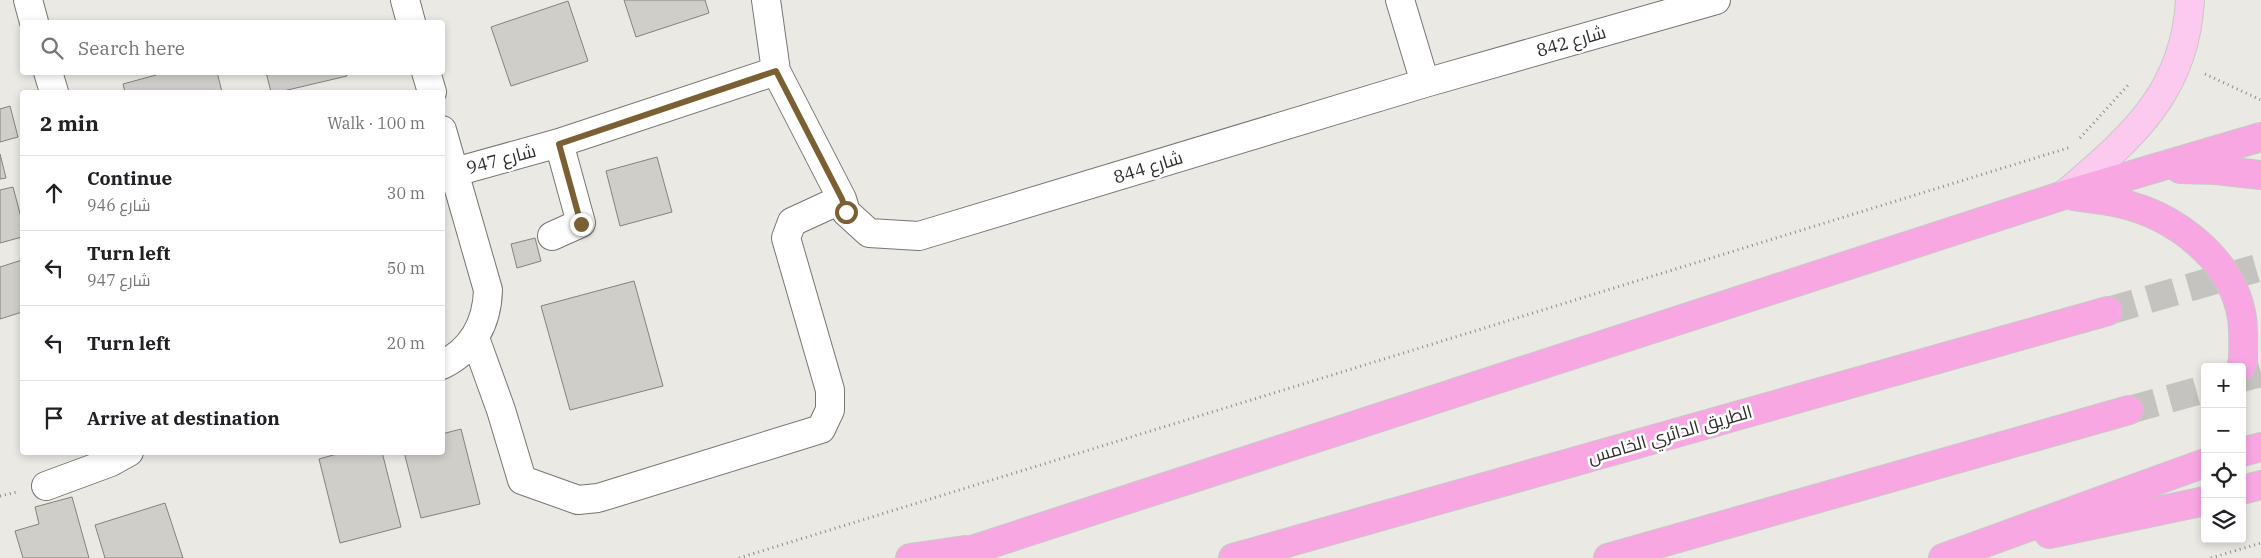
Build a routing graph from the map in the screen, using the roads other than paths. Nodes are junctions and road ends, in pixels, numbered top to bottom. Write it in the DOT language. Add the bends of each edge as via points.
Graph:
graph roads {
  1 [pos="28,0"];
  2 [pos="405,0"];
  3 [pos="766,0"];
  4 [pos="1400,0"];
  5 [pos="1716,0"];
  6 [pos="2190,0"];
  7 [pos="33,20"];
  8 [pos="410,20"];
  9 [pos="776,71"];
  10 [pos="49,75"];
  11 [pos="427,75"];
  12 [pos="1425,83"];
  13 [pos="53,90"];
  14 [pos="431,90"];
  15 [pos="2261,138"];
  16 [pos="445,140"];
  17 [pos="559,144"];
  18 [pos="2158,168"];
  19 [pos="455,172"];
  20 [pos="2261,175"];
  21 [pos="2064,195"];
  22 [pos="842,199"];
  23 [pos="552,236"];
  24 [pos="2108,311"];
  25 [pos="475,338"];
  26 [pos="445,363"];
  27 [pos="2243,363"];
  28 [pos="2129,410"];
  29 [pos="2261,447"];
  30 [pos="2246,451"];
  31 [pos="2201,453"];
  32 [pos="124,455"];
  33 [pos="2196,465"];
  34 [pos="2261,485"];
  35 [pos="46,486"];
  36 [pos="2246,489"];
  37 [pos="2201,502"];
  38 [pos="974,549"];
  39 [pos="1951,556"];
  40 [pos="910,558"];
  41 [pos="947,558"];
  42 [pos="1233,558"];
  43 [pos="1608,558"];
  1 -- 7 [label="street"];
  2 -- 8 [label="street"];
  3 -- 9 [label="street"];
  4 -- 12 [label="street"];
  5 -- 12 [label="street, شارع 842"];
  6 -- 21 [label="main road" via="2179,62 2164,92 2115,151"];
  9 -- 17 [label="street, شارع 947"];
  9 -- 22 [label="street"];
  10 -- 13 [label="street"];
  11 -- 14 [label="street"];
  12 -- 22 [label="street, شارع 844" via="919,236 870,234 846,212"];
  15 -- 18 [label="highway"];
  16 -- 19 [label="street, شارع 947"];
  17 -- 19 [label="street, شارع 947"];
  17 -- 23 [label="street" via="581,224"];
  18 -- 20 [label="highway"];
  18 -- 21 [label="highway"];
  19 -- 25 [label="street, شارع 947" via="488,290 483,323"];
  21 -- 27 [label="highway" via="2120,203 2166,220 2205,248 2230,282 2242,318"];
  21 -- 38 [label="highway"];
  22 -- 25 [label="street" via="792,222 786,238 830,390 830,410 821,429 598,498 578,500 522,480"];
  24 -- 42 [label="highway, الطريق الدائري الخامس"];
  25 -- 26 [label="street" via="464,351"];
  28 -- 43 [label="highway"];
  29 -- 30 [label="highway"];
  31 -- 33 [label="highway"];
  32 -- 35 [label="street"];
  33 -- 39 [label="highway"];
  34 -- 36 [label="highway"];
  37 -- 39 [label="highway"];
  38 -- 40 [label="highway"];
  38 -- 41 [label="highway"];
}
